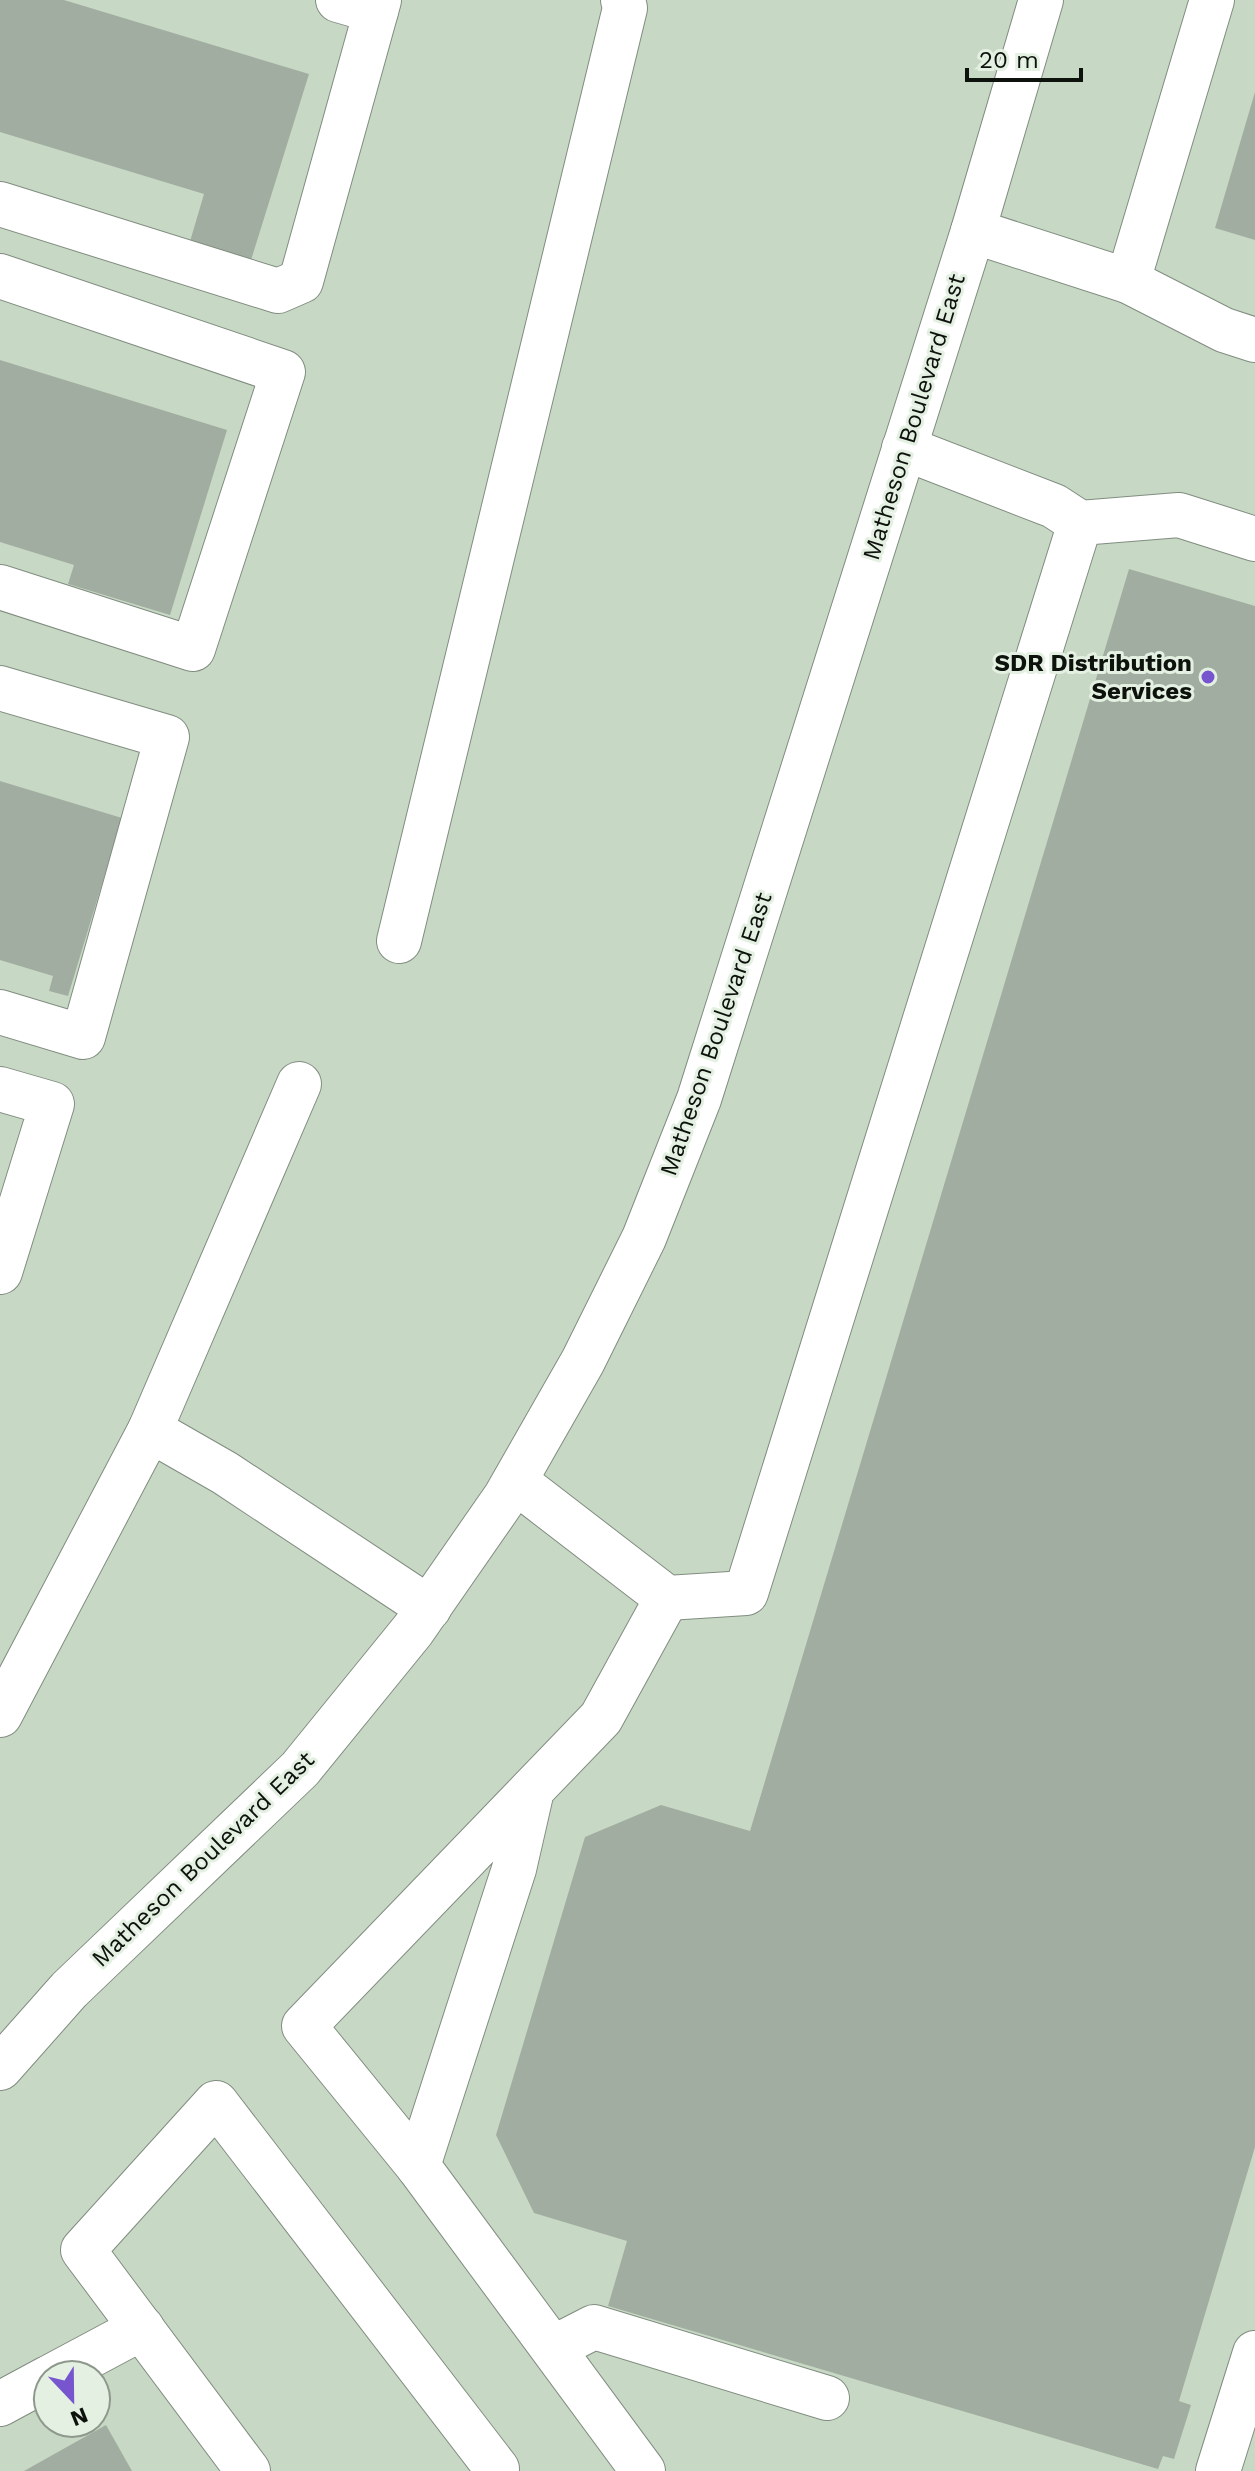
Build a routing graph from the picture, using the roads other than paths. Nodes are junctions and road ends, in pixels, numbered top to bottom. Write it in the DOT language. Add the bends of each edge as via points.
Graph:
graph roads {
  1 [pos="623,0"];
  2 [pos="1041,0"];
  3 [pos="1212,0"];
  4 [pos="365,4"];
  5 [pos="0,204"];
  6 [pos="973,231"];
  7 [pos="0,276"];
  8 [pos="1128,281"];
  9 [pos="1255,340"];
  10 [pos="904,448"];
  11 [pos="1080,523"];
  12 [pos="1255,539"];
  13 [pos="0,587"];
  14 [pos="0,688"];
  15 [pos="399,941"];
  16 [pos="0,1012"];
  17 [pos="299,1084"];
  18 [pos="0,1089"];
  19 [pos="0,1272"];
  20 [pos="150,1430"];
  21 [pos="515,1481"];
  22 [pos="667,1598"];
  23 [pos="429,1608"];
  24 [pos="0,1715"];
  25 [pos="532,1790"];
  26 [pos="0,2068"];
  27 [pos="418,2166"];
  28 [pos="142,2328"];
  29 [pos="553,2348"];
  30 [pos="1255,2353"];
  31 [pos="84,2359"];
  32 [pos="32,2387"];
  33 [pos="827,2398"];
  34 [pos="0,2404"];
  35 [pos="248,2471"];
  36 [pos="493,2471"];
  37 [pos="643,2471"];
  38 [pos="1218,2471"];
  1 -- 15 [label="street"];
  2 -- 6 [label="street, Matheson Boulevard East"];
  3 -- 8 [label="street"];
  4 -- 5 [label="street" via="301,281 278,291"];
  6 -- 8 [label="street"];
  6 -- 10 [label="street, Matheson Boulevard East"];
  7 -- 13 [label="street" via="283,372 193,649"];
  8 -- 9 [label="street"];
  10 -- 11 [label="street" via="1054,506"];
  10 -- 21 [label="street, Matheson Boulevard East" via="699,1099 644,1238"];
  11 -- 12 [label="street" via="1179,515"];
  11 -- 22 [label="street" via="746,1593"];
  14 -- 16 [label="street" via="167,737 83,1037"];
  17 -- 20 [label="street"];
  18 -- 19 [label="street" via="52,1104"];
  20 -- 23 [label="street" via="225,1473"];
  20 -- 24 [label="street"];
  21 -- 22 [label="street"];
  21 -- 23 [label="street, Matheson Boulevard East"];
  22 -- 25 [label="street" via="601,1718"];
  23 -- 26 [label="street, Matheson Boulevard East" via="300,1769 69,1990"];
  25 -- 27 [label="street" via="514,1869"];
  25 -- 27 [label="street" via="304,2026"];
  27 -- 29 [label="street"];
  28 -- 31 [label="street"];
  28 -- 35 [label="street"];
  28 -- 36 [label="street" via="83,2250 216,2103 497,2469"];
  29 -- 33 [label="street" via="594,2327"];
  29 -- 37 [label="street"];
  30 -- 38 [label="street"];
  32 -- 34 [label="street"];
}
